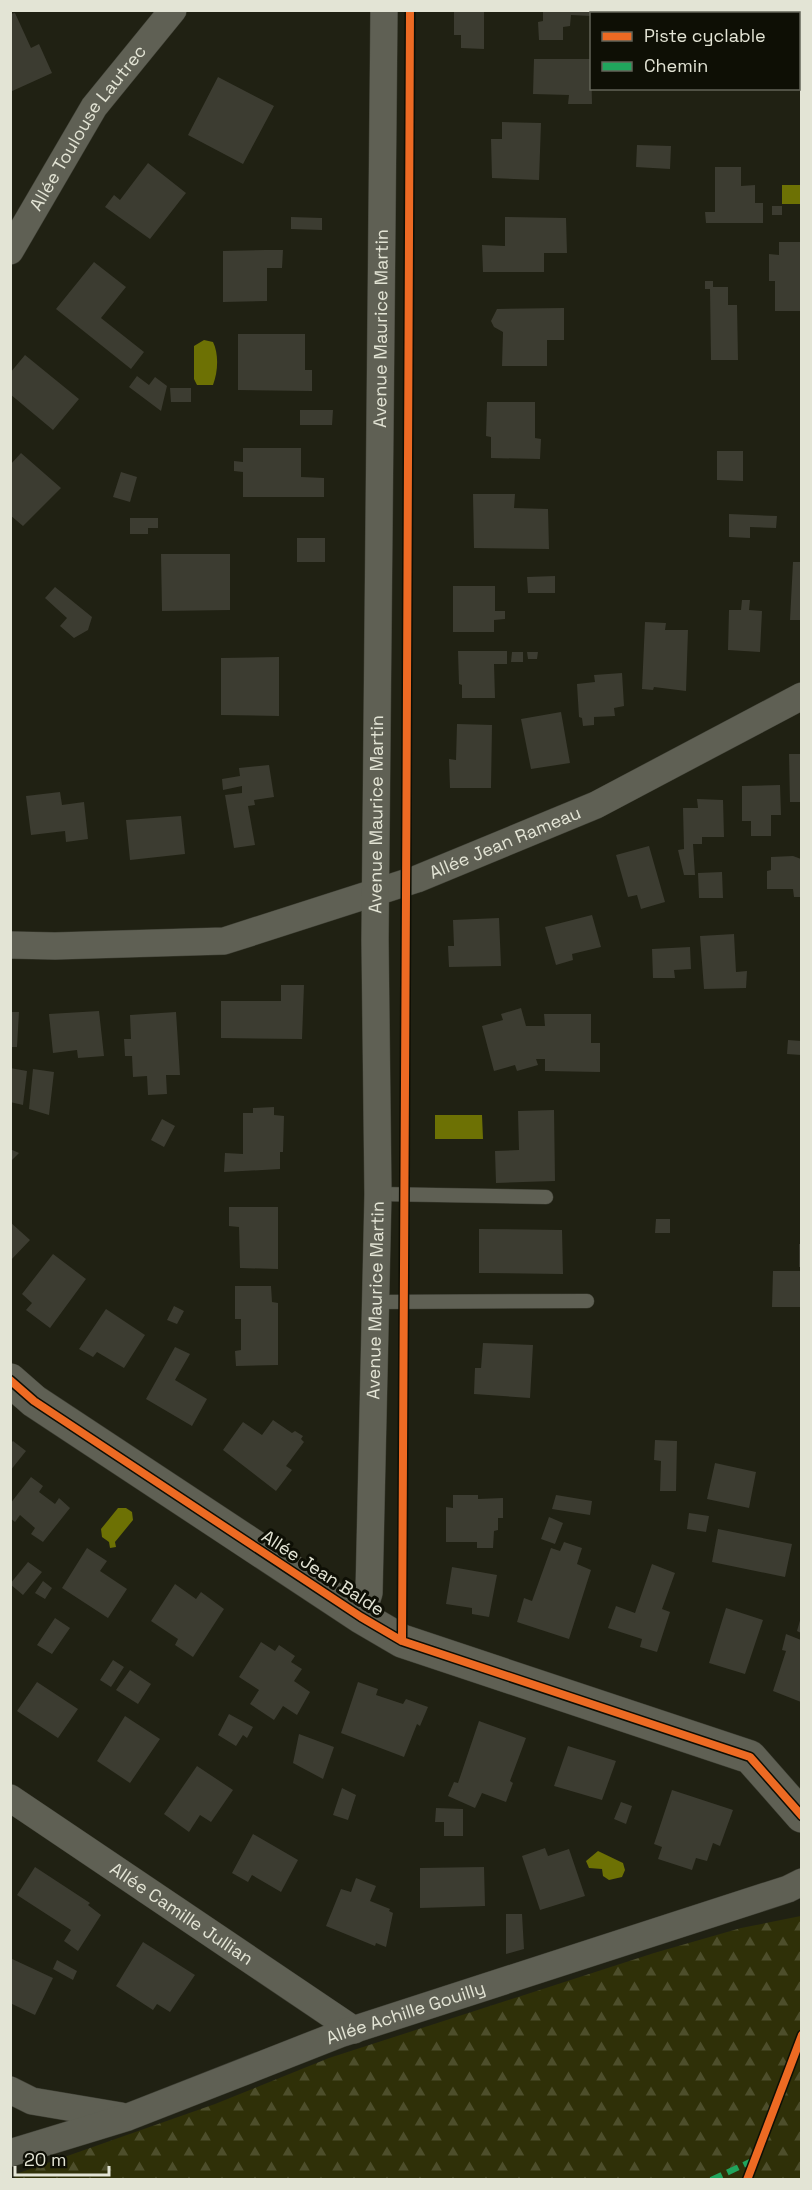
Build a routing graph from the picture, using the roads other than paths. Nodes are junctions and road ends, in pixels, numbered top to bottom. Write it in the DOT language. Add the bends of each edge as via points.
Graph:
graph roads {
  1 [pos="173,10"];
  2 [pos="384,10"];
  3 [pos="10,251"];
  4 [pos="801,696"];
  5 [pos="375,891"];
  6 [pos="10,945"];
  7 [pos="378,1194"];
  8 [pos="546,1197"];
  9 [pos="587,1300"];
  10 [pos="375,1302"];
  11 [pos="10,1380"];
  12 [pos="361,1617"];
  13 [pos="10,1798"];
  14 [pos="801,1816"];
  15 [pos="801,1882"];
  16 [pos="354,2030"];
  17 [pos="10,2090"];
  18 [pos="129,2117"];
  19 [pos="10,2153"];
  1 -- 3 [label="street, Allée Toulouse Lautrec" via="94,107"];
  2 -- 5 [label="street, Avenue Maurice Martin"];
  4 -- 5 [label="street, Allée Jean Rameau" via="596,805 417,879"];
  5 -- 6 [label="street, Allée Jean Rameau" via="224,941"];
  5 -- 7 [label="street, Avenue Maurice Martin"];
  7 -- 8 [label="lane"];
  7 -- 10 [label="street, Avenue Maurice Martin"];
  9 -- 10 [label="lane"];
  10 -- 12 [label="street, Avenue Maurice Martin" via="369,1593"];
  11 -- 12 [label="street, Allée Jean Balde" via="34,1401"];
  12 -- 14 [label="street, Allée Jean Balde" via="402,1641 750,1758"];
  13 -- 16 [label="street, Allée Camille Jullian"];
  15 -- 16 [label="street, Allée Achille Gouilly"];
  16 -- 18 [label="street, Allée Achille Gouilly"];
  17 -- 18 [label="street" via="32,2101"];
  18 -- 19 [label="street, Allée Achille Gouilly"];
}
